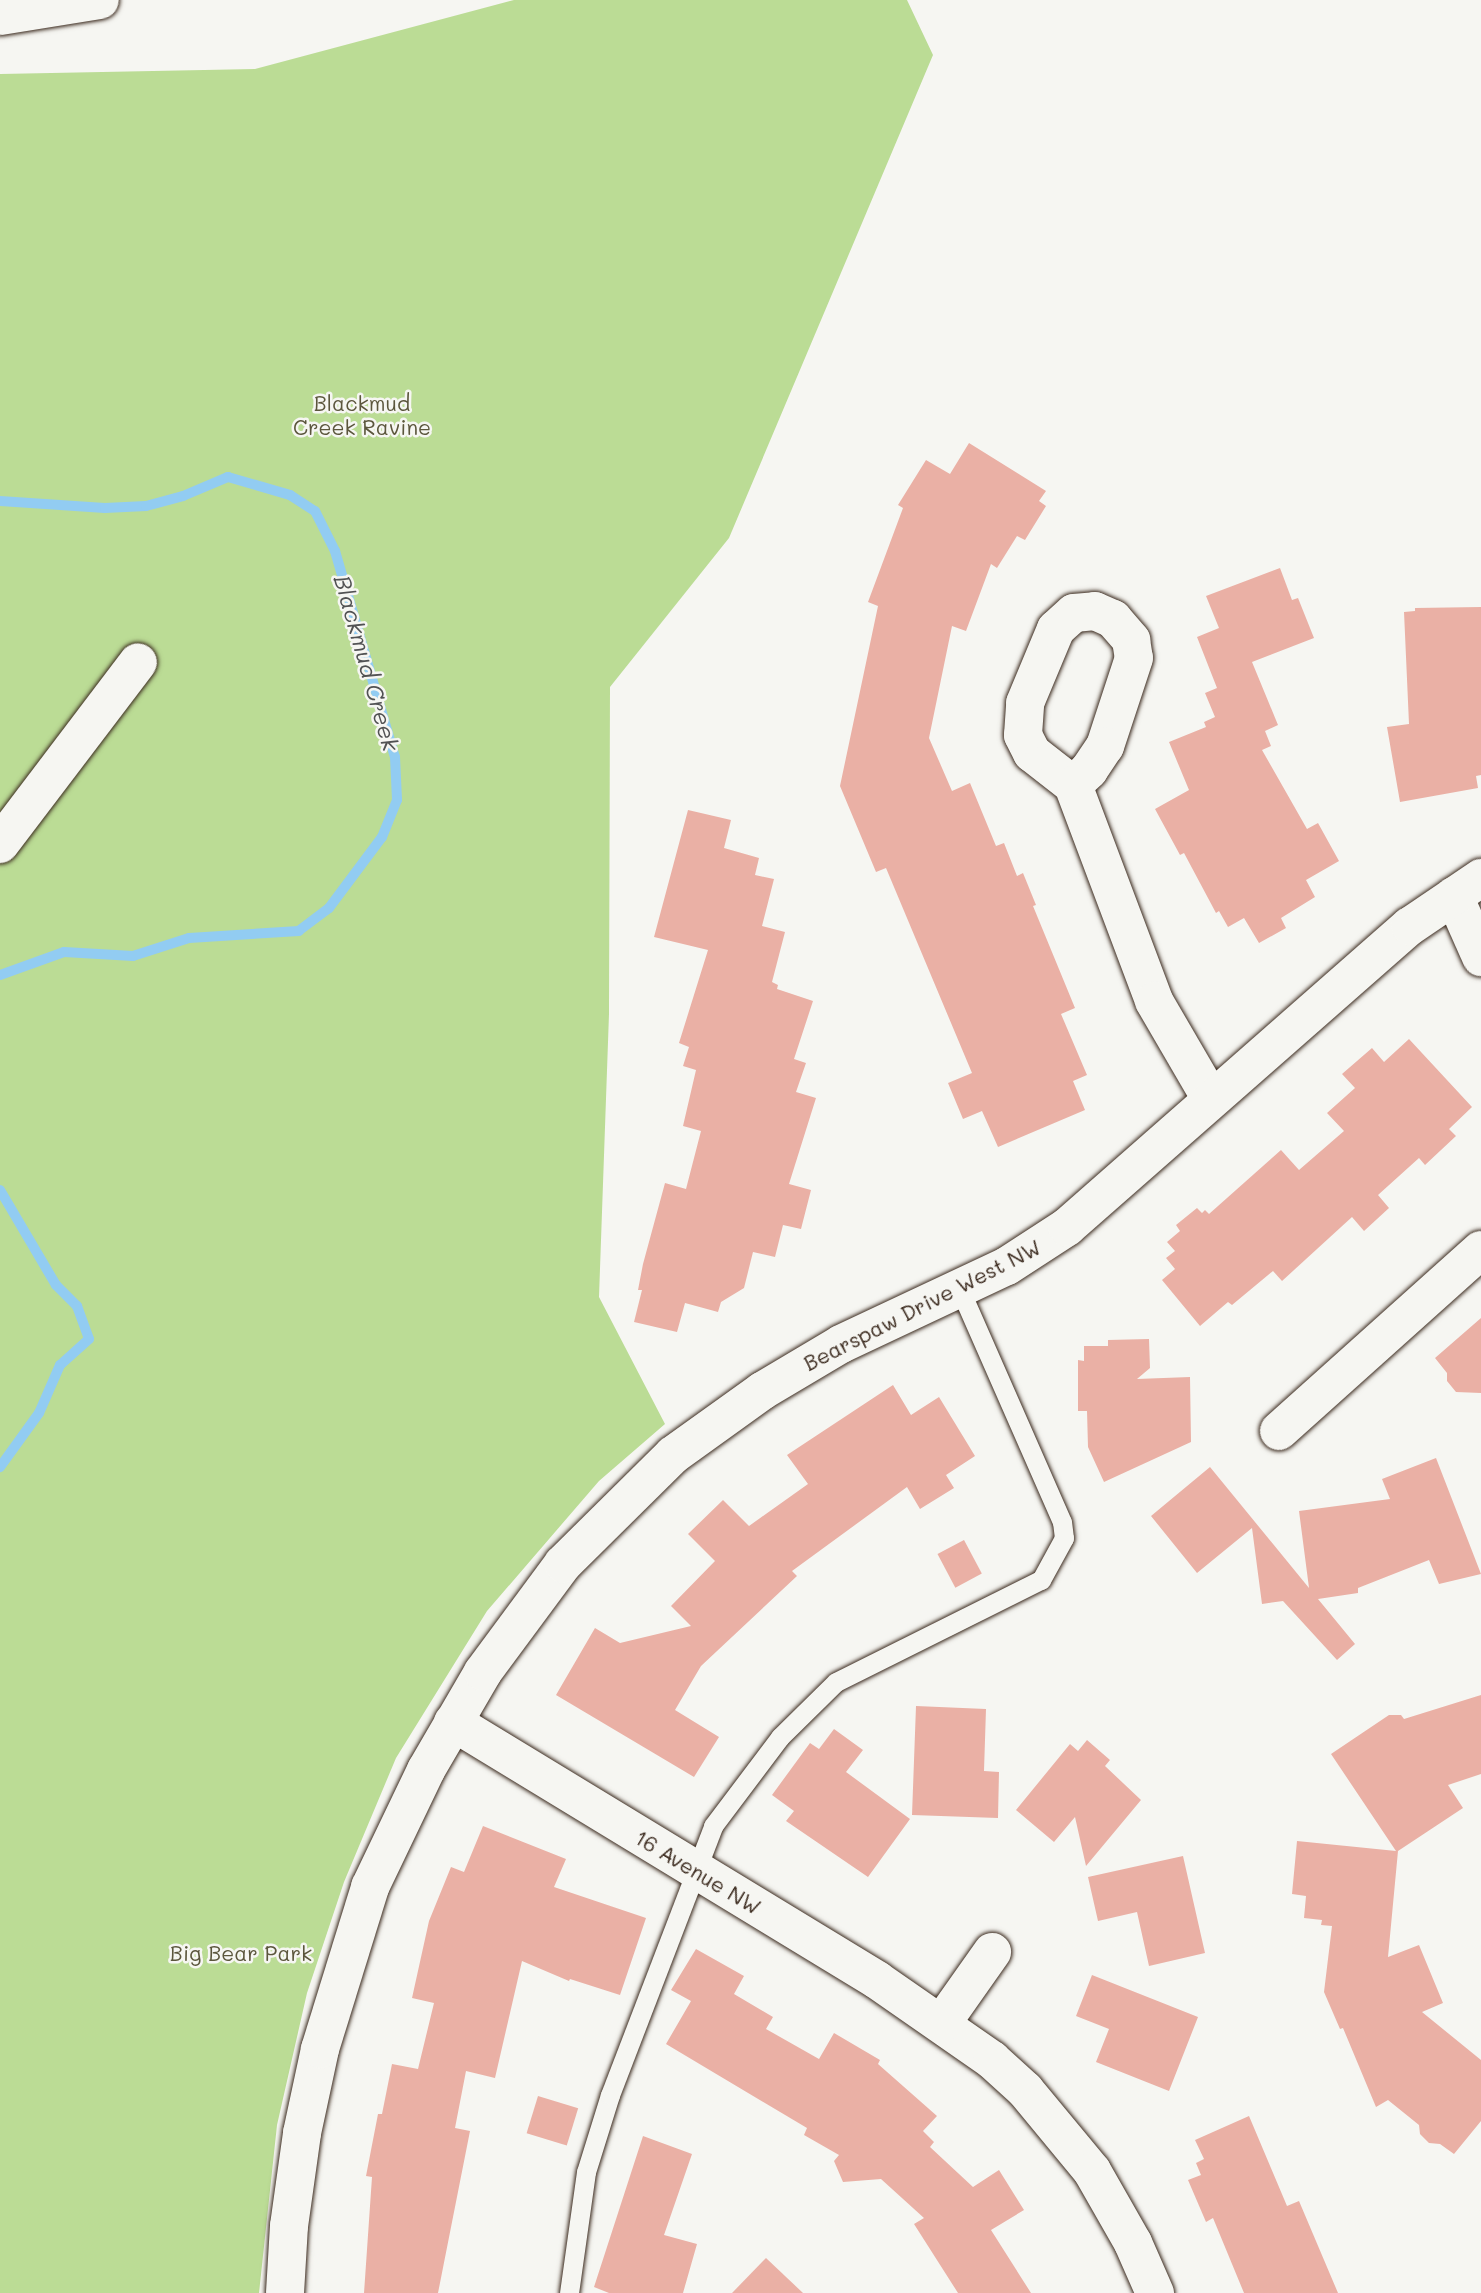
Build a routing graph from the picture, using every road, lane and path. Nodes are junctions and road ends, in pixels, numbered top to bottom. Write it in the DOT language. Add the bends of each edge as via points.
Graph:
graph roads {
  1 [pos="100,0"];
  2 [pos="0,16"];
  3 [pos="138,662"];
  4 [pos="1073,785"];
  5 [pos="0,844"];
  6 [pos="1468,887"];
  7 [pos="1481,957"];
  8 [pos="1212,1100"];
  9 [pos="1481,1250"];
  10 [pos="959,1287"];
  11 [pos="1279,1430"];
  12 [pos="453,1722"];
  13 [pos="695,1872"];
  14 [pos="992,1952"];
  15 [pos="942,2023"];
  16 [pos="285,2293"];
  17 [pos="569,2293"];
  18 [pos="1155,2293"];
  1 -- 2 [label="street"];
  3 -- 5 [label="street"];
  4 -- 8 [label="street" via="1154,1001"];
  6 -- 7 [label="street, Bearspaw Drive West NW"];
  6 -- 8 [label="street, Bearspaw Drive West NW" via="1410,926"];
  8 -- 10 [label="street, Bearspaw Drive West NW" via="1045,1242 1007,1266"];
  9 -- 11 [label="street"];
  10 -- 12 [label="street, Bearspaw Drive West NW" via="804,1364 673,1455 563,1564 483,1672"];
  10 -- 13 [label="lane" via="1062,1522 1064,1538 1041,1580 836,1682 780,1737 741,1786 713,1826"];
  12 -- 13 [label="street, 16 Avenue NW"];
  12 -- 16 [label="street, Bearspaw Drive West NW" via="392,1838 343,1967 302,2133"];
  13 -- 15 [label="street, 16 Avenue NW"];
  13 -- 17 [label="lane" via="610,2095 586,2172"];
  14 -- 15 [label="street"];
  15 -- 18 [label="street, 16 Avenue NW" via="1017,2083 1058,2127 1114,2208"];
}
